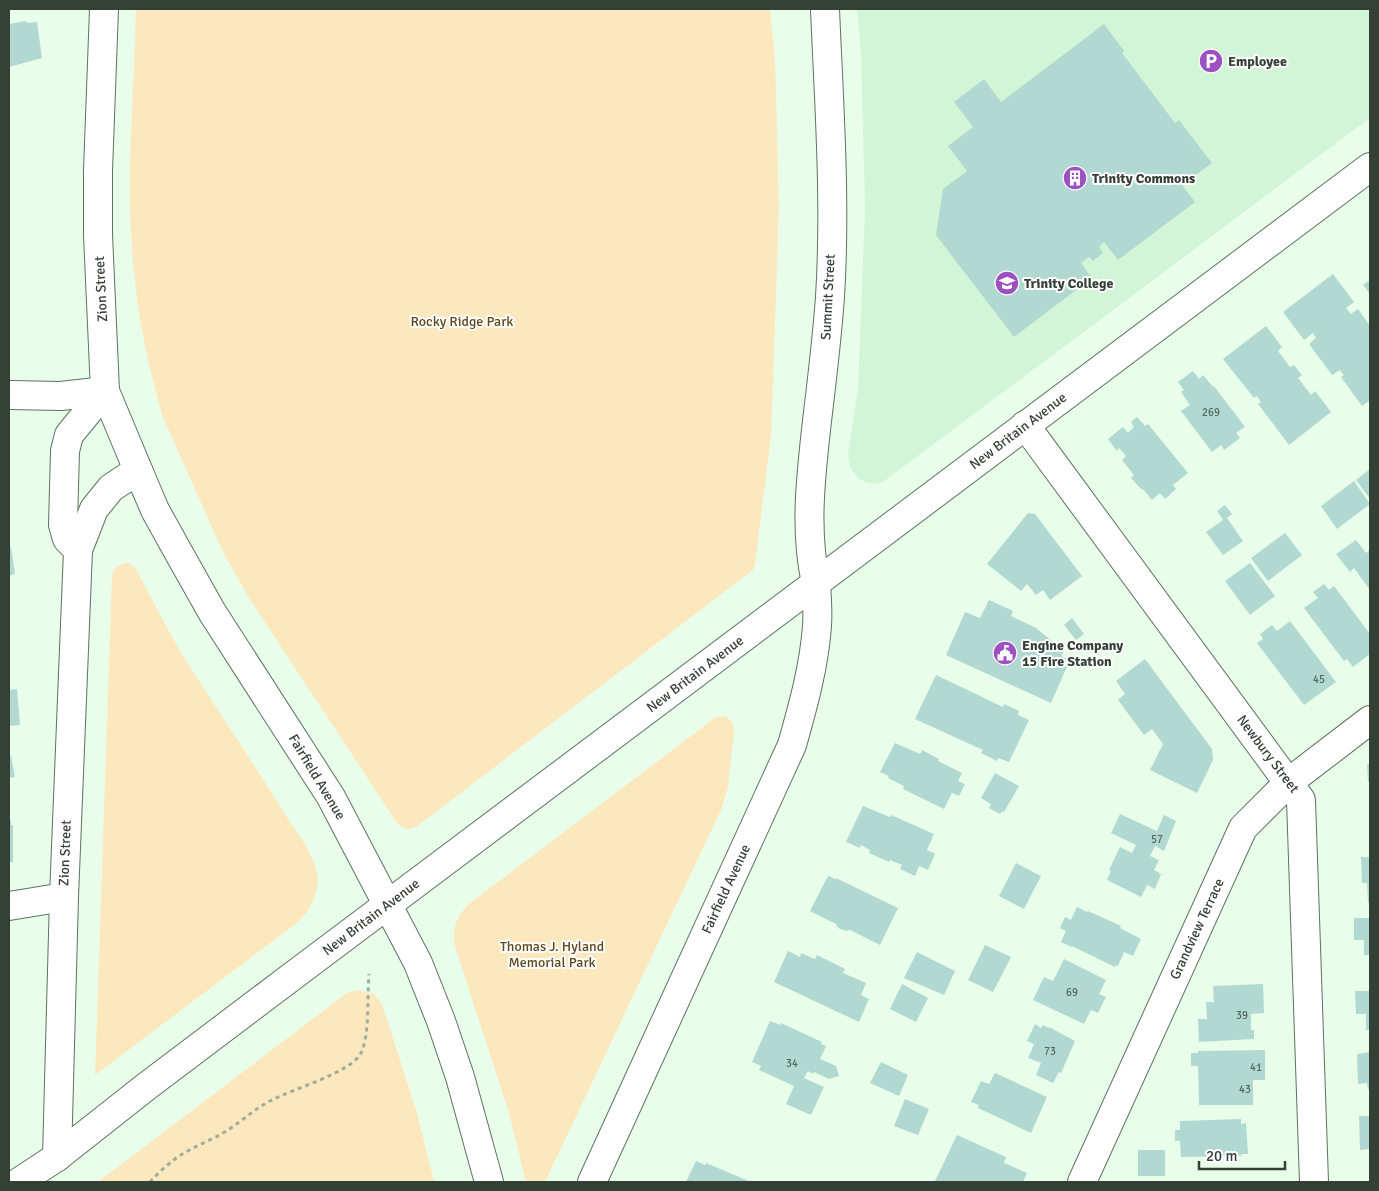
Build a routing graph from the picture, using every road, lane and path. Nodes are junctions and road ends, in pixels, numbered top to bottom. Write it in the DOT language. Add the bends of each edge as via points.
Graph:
graph roads {
  1 [pos="104,9"];
  2 [pos="826,9"];
  3 [pos="1370,167"];
  4 [pos="105,391"];
  5 [pos="9,395"];
  6 [pos="1025,425"];
  7 [pos="138,470"];
  8 [pos="78,550"];
  9 [pos="816,583"];
  10 [pos="1370,720"];
  11 [pos="1288,782"];
  12 [pos="64,897"];
  13 [pos="388,904"];
  14 [pos="9,906"];
  15 [pos="369,974"];
  16 [pos="57,1156"];
  17 [pos="19,1182"];
  18 [pos="150,1182"];
  19 [pos="489,1182"];
  20 [pos="592,1182"];
  21 [pos="1082,1182"];
  22 [pos="1314,1182"];
  1 -- 4 [label="street, Zion Street" via="98,235"];
  2 -- 9 [label="street, Summit Street" via="832,243 825,358 811,478 811,559"];
  3 -- 6 [label="street, New Britain Avenue"];
  4 -- 5 [label="street" via="61,396"];
  4 -- 7 [label="street, Fairfield Avenue"];
  4 -- 8 [label="street" via="69,435 65,451 63,525 68,539"];
  6 -- 9 [label="street, New Britain Avenue"];
  6 -- 11 [label="street, Newbury Street"];
  7 -- 8 [label="street, Zion Street" via="111,488 94,509"];
  7 -- 13 [label="street, Fairfield Avenue" via="155,510 212,612 331,797"];
  8 -- 12 [label="street, Zion Street"];
  9 -- 13 [label="street, New Britain Avenue"];
  9 -- 20 [label="street, Fairfield Avenue" via="817,625 813,662 792,745"];
  10 -- 11 [label="street, Grandview Terrace"];
  11 -- 21 [label="street, Grandview Terrace" via="1244,828"];
  11 -- 22 [label="street, Newbury Street" via="1301,800"];
  12 -- 14 [label="street"];
  12 -- 16 [label="street, Zion Street"];
  13 -- 16 [label="street, New Britain Avenue"];
  13 -- 19 [label="street, Fairfield Avenue" via="418,963 441,1020"];
  15 -- 18 [label="path" via="365,1040 358,1059 327,1077 256,1109 218,1136 175,1158"];
  16 -- 17 [label="street, New Britain Avenue"];
}
